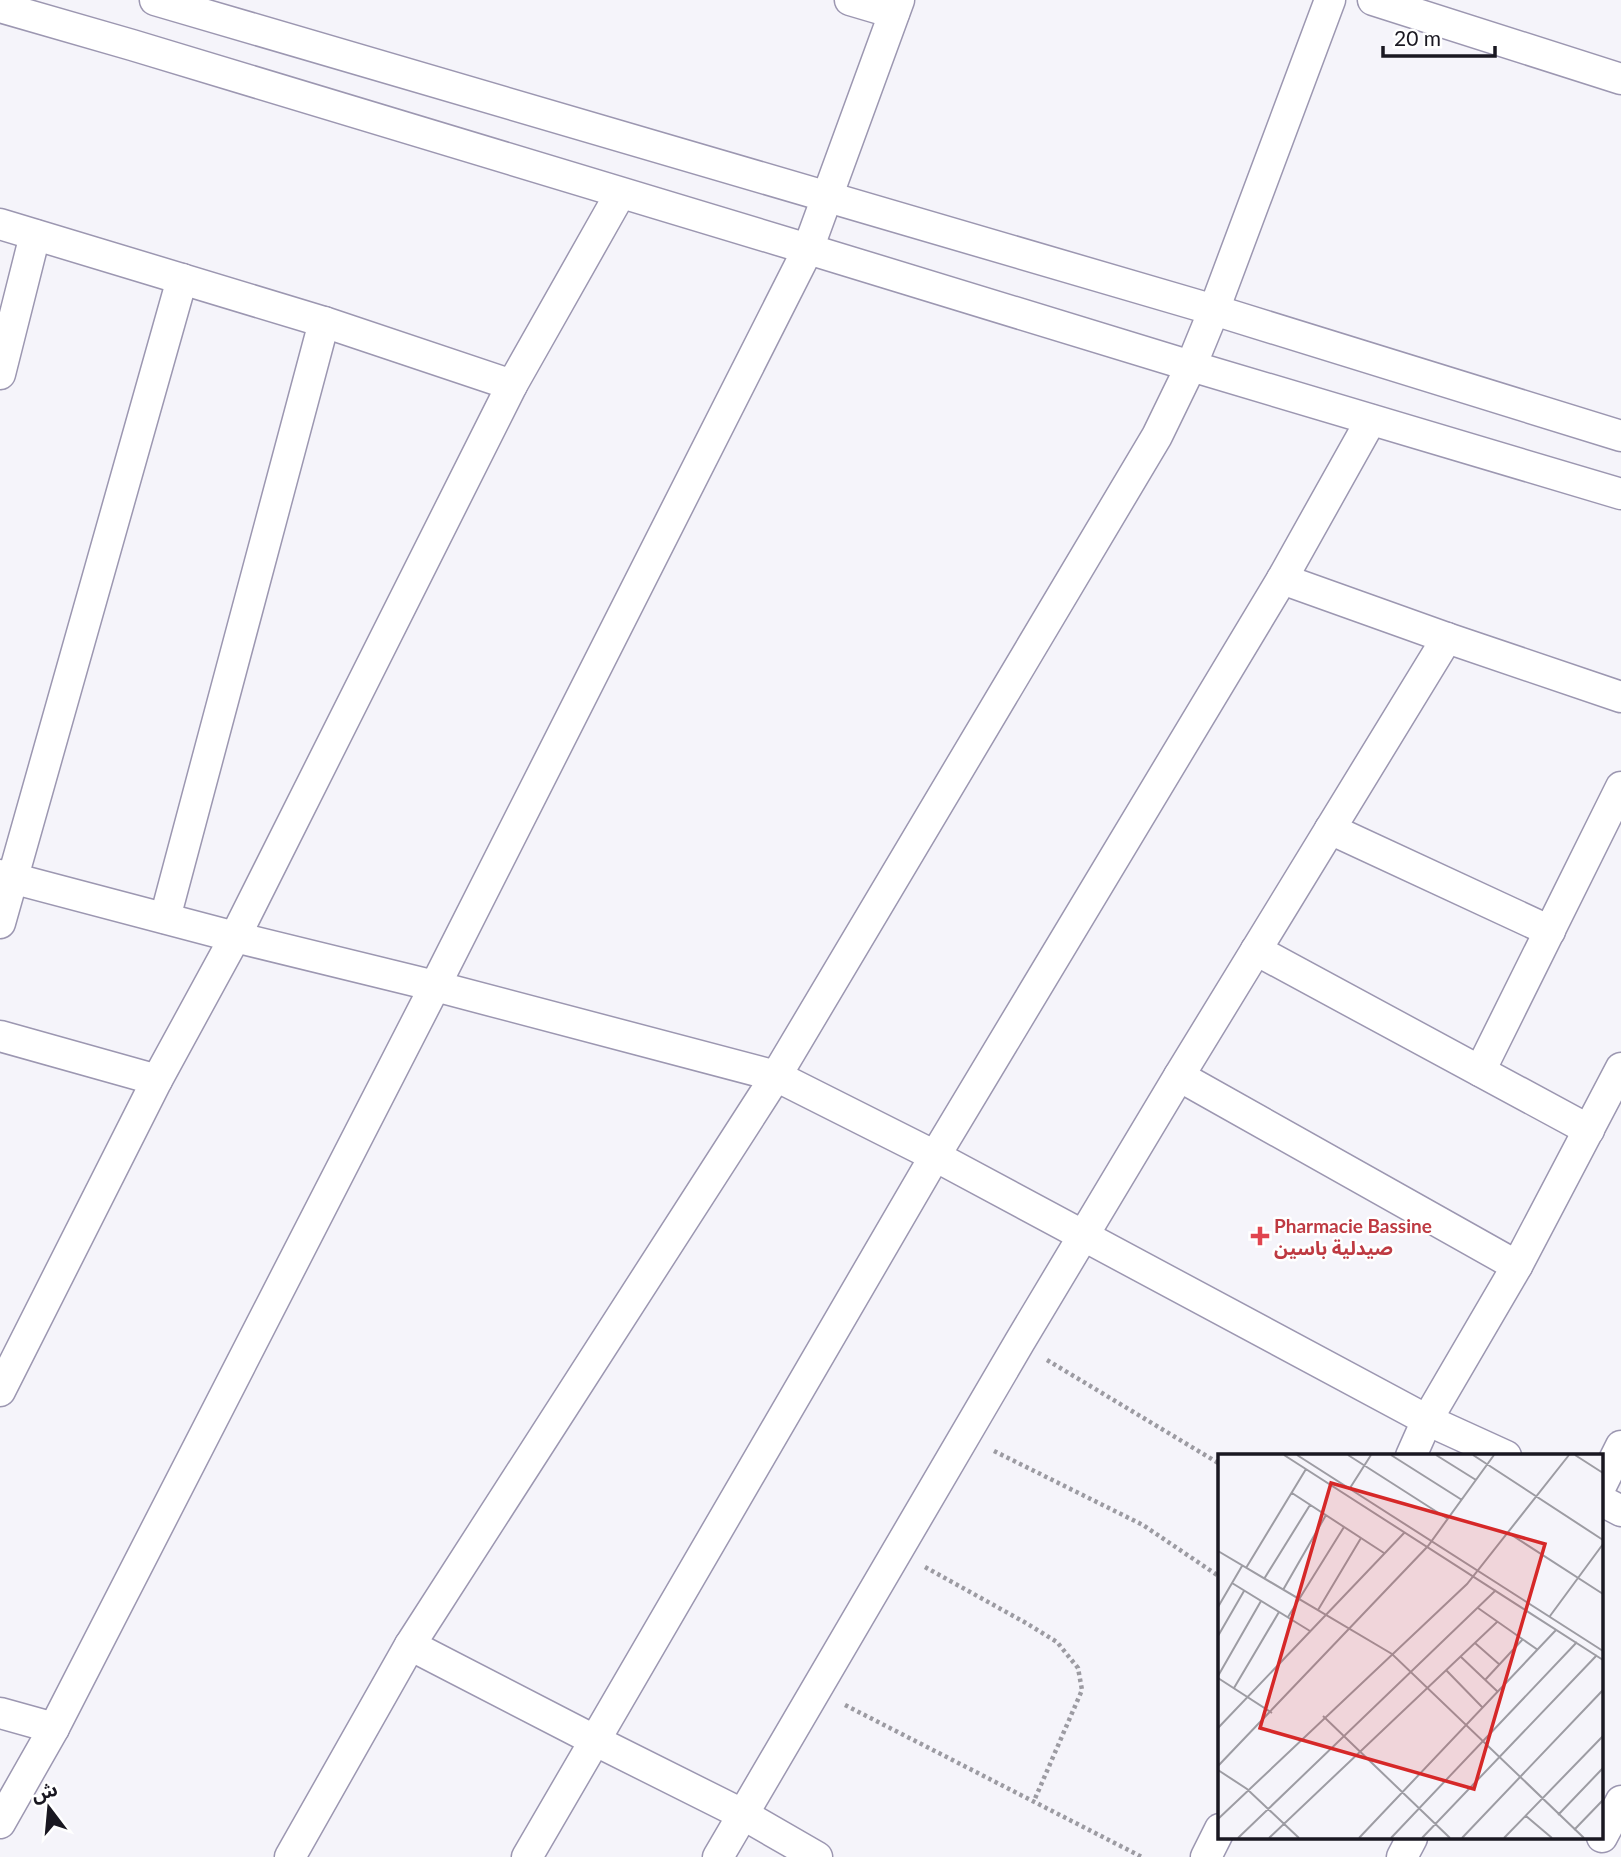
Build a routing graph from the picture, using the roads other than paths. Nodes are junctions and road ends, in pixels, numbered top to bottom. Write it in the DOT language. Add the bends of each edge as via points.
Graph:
graph roads {
  1 [pos="155,0"];
  2 [pos="850,0"];
  3 [pos="1330,0"];
  4 [pos="1373,0"];
  5 [pos="896,6"];
  6 [pos="0,7"];
  7 [pos="1621,79"];
  8 [pos="620,194"];
  9 [pos="827,197"];
  10 [pos="0,224"];
  11 [pos="34,235"];
  12 [pos="808,249"];
  13 [pos="182,279"];
  14 [pos="1214,310"];
  15 [pos="324,322"];
  16 [pos="1191,366"];
  17 [pos="0,374"];
  18 [pos="512,385"];
  19 [pos="1371,420"];
  20 [pos="1621,436"];
  21 [pos="1621,494"];
  22 [pos="1282,579"];
  23 [pos="1447,638"];
  24 [pos="1621,697"];
  25 [pos="1621,787"];
  26 [pos="1330,829"];
  27 [pos="6,877"];
  28 [pos="165,918"];
  29 [pos="0,923"];
  30 [pos="1550,931"];
  31 [pos="235,937"];
  32 [pos="1256,950"];
  33 [pos="435,986"];
  34 [pos="0,1036"];
  35 [pos="1621,1068"];
  36 [pos="1480,1071"];
  37 [pos="776,1076"];
  38 [pos="1179,1076"];
  39 [pos="157,1080"];
  40 [pos="1589,1130"];
  41 [pos="935,1156"];
  42 [pos="1084,1236"];
  43 [pos="1517,1266"];
  44 [pos="0,1391"];
  45 [pos="1427,1420"];
  46 [pos="1621,1446"];
  47 [pos="1411,1454"];
  48 [pos="1502,1454"];
  49 [pos="1604,1480"];
  50 [pos="1604,1502"];
  51 [pos="1621,1511"];
  52 [pos="410,1645"];
  53 [pos="0,1713"];
  54 [pos="54,1728"];
  55 [pos="594,1741"];
  56 [pos="1621,1801"];
  57 [pos="744,1815"];
  58 [pos="0,1823"];
  59 [pos="1218,1833"];
  60 [pos="1604,1833"];
  61 [pos="1411,1840"];
  62 [pos="1600,1840"];
  63 [pos="290,1857"];
  64 [pos="527,1857"];
  65 [pos="718,1857"];
  66 [pos="817,1857"];
  67 [pos="1206,1857"];
  68 [pos="1402,1857"];
  69 [pos="1591,1857"];
  1 -- 9 [label="street"];
  2 -- 5 [label="street"];
  3 -- 14 [label="street"];
  4 -- 7 [label="street"];
  5 -- 9 [label="street"];
  6 -- 8 [label="street"];
  8 -- 12 [label="street"];
  8 -- 18 [label="street"];
  9 -- 12 [label="street"];
  9 -- 14 [label="street"];
  10 -- 11 [label="street"];
  11 -- 13 [label="street"];
  11 -- 17 [label="street"];
  12 -- 16 [label="street"];
  12 -- 33 [label="street"];
  13 -- 15 [label="street"];
  13 -- 27 [label="street"];
  14 -- 16 [label="street"];
  14 -- 20 [label="street"];
  15 -- 18 [label="street"];
  15 -- 28 [label="street"];
  16 -- 19 [label="street"];
  16 -- 37 [label="street" via="1157,436"];
  18 -- 31 [label="street"];
  19 -- 21 [label="street"];
  19 -- 22 [label="street"];
  22 -- 23 [label="street"];
  22 -- 41 [label="street"];
  23 -- 24 [label="street"];
  23 -- 26 [label="street"];
  25 -- 30 [label="street"];
  26 -- 30 [label="street"];
  26 -- 32 [label="street"];
  27 -- 28 [label="street"];
  27 -- 29 [label="street"];
  28 -- 31 [label="street"];
  30 -- 36 [label="street"];
  31 -- 33 [label="street"];
  31 -- 39 [label="street"];
  32 -- 36 [label="street"];
  32 -- 38 [label="street"];
  33 -- 37 [label="street"];
  33 -- 54 [label="street"];
  34 -- 39 [label="street"];
  35 -- 40 [label="street"];
  36 -- 40 [label="street"];
  37 -- 41 [label="street"];
  37 -- 52 [label="street"];
  38 -- 42 [label="street"];
  38 -- 43 [label="street"];
  39 -- 44 [label="street"];
  40 -- 43 [label="street"];
  41 -- 42 [label="street"];
  41 -- 55 [label="street"];
  42 -- 45 [label="street"];
  42 -- 57 [label="street"];
  43 -- 45 [label="street"];
  45 -- 47 [label="street"];
  45 -- 48 [label="street"];
  46 -- 49 [label="street"];
  50 -- 51 [label="street"];
  52 -- 55 [label="street"];
  52 -- 63 [label="street"];
  53 -- 54 [label="street"];
  54 -- 58 [label="street"];
  55 -- 57 [label="street"];
  55 -- 64 [label="street"];
  56 -- 60 [label="street"];
  57 -- 65 [label="street"];
  57 -- 66 [label="street"];
  59 -- 67 [label="street"];
  61 -- 68 [label="street"];
  62 -- 69 [label="street"];
}
